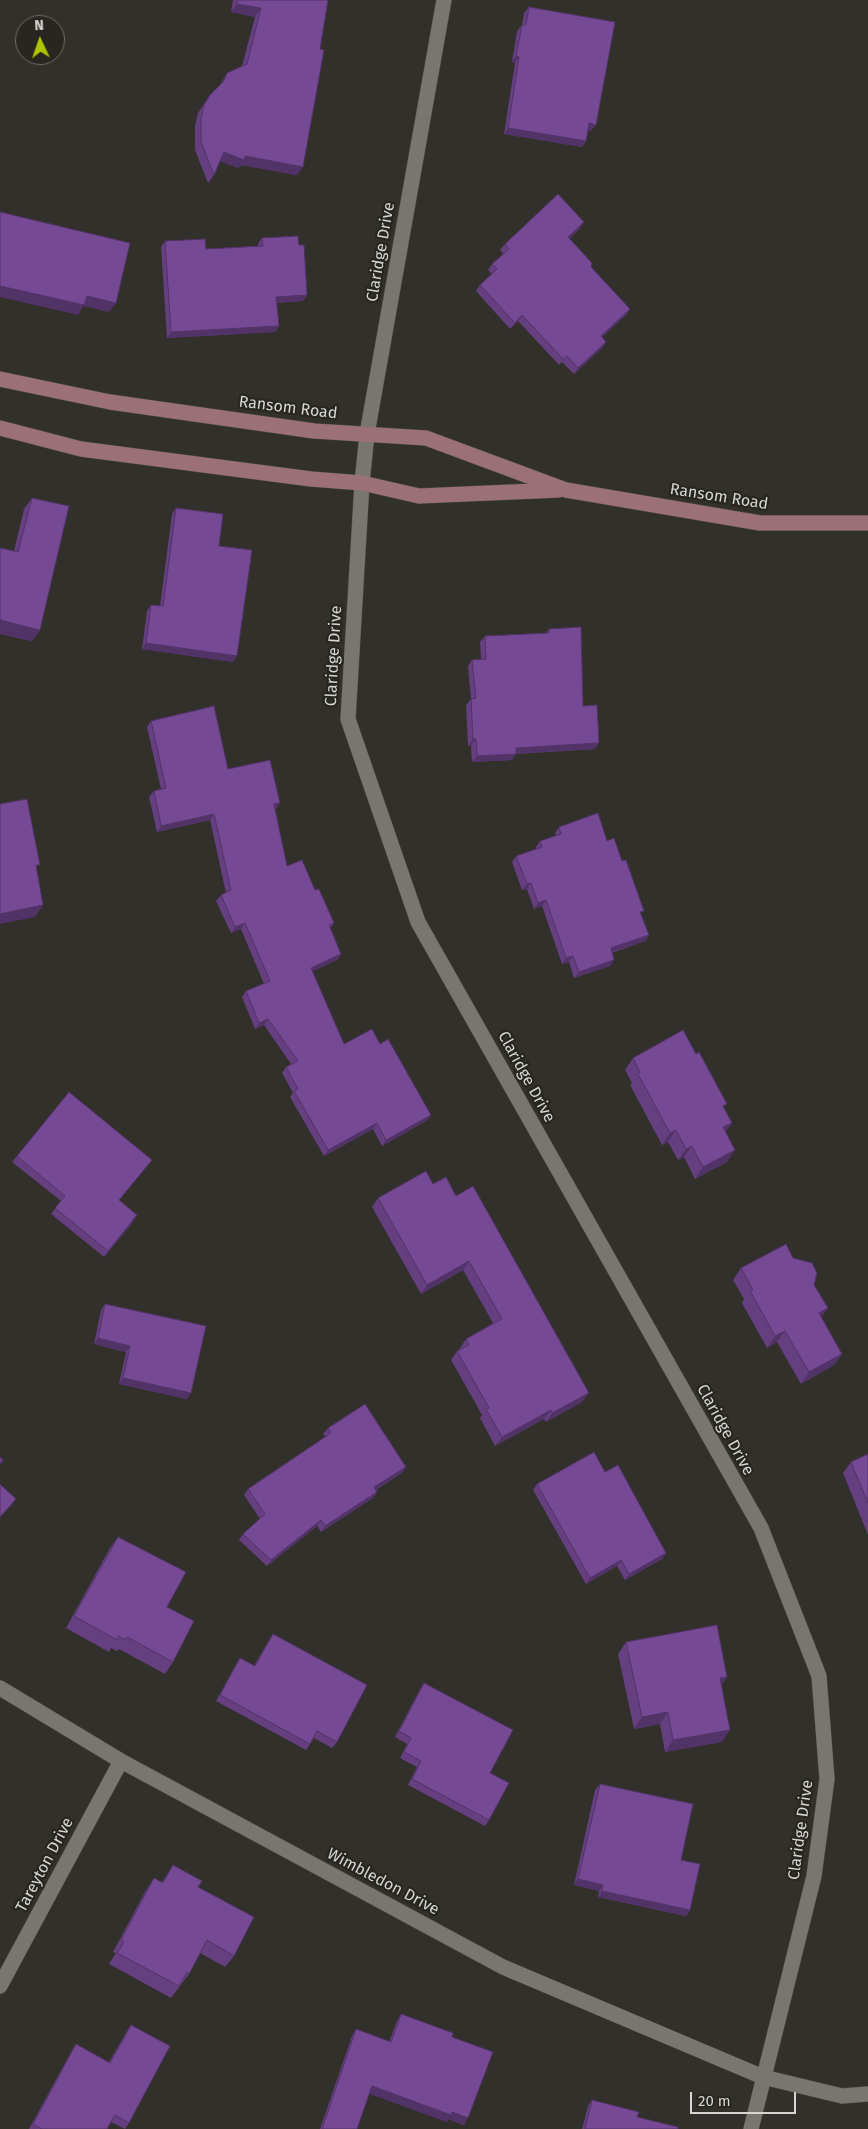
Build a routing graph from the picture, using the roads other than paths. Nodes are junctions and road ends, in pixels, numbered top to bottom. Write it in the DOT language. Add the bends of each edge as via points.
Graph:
graph roads {
  1 [pos="444,0"];
  2 [pos="0,379"];
  3 [pos="0,428"];
  4 [pos="367,434"];
  5 [pos="362,483"];
  6 [pos="566,490"];
  7 [pos="868,523"];
  8 [pos="0,1688"];
  9 [pos="121,1761"];
  10 [pos="0,1986"];
  11 [pos="763,2078"];
  12 [pos="868,2094"];
  13 [pos="750,2129"];
  1 -- 4 [label="street, Claridge Drive"];
  2 -- 4 [label="street, Ransom Road" via="110,402 314,431"];
  3 -- 5 [label="street, Ransom Road" via="81,449"];
  4 -- 5 [label="street, Claridge Drive"];
  4 -- 6 [label="street, Ransom Road" via="426,438"];
  5 -- 6 [label="street, Ransom Road" via="419,496"];
  5 -- 11 [label="street, Claridge Drive" via="348,719 418,922 761,1528 819,1676 827,1779 815,1866"];
  6 -- 7 [label="street, Ransom Road" via="760,523"];
  8 -- 9 [label="street, Wimbledon Drive"];
  9 -- 10 [label="street, Tareyton Drive"];
  9 -- 11 [label="street, Wimbledon Drive" via="503,1967"];
  11 -- 12 [label="street, Wimbledon Drive" via="842,2096"];
  11 -- 13 [label="street, Claridge Drive"];
}
